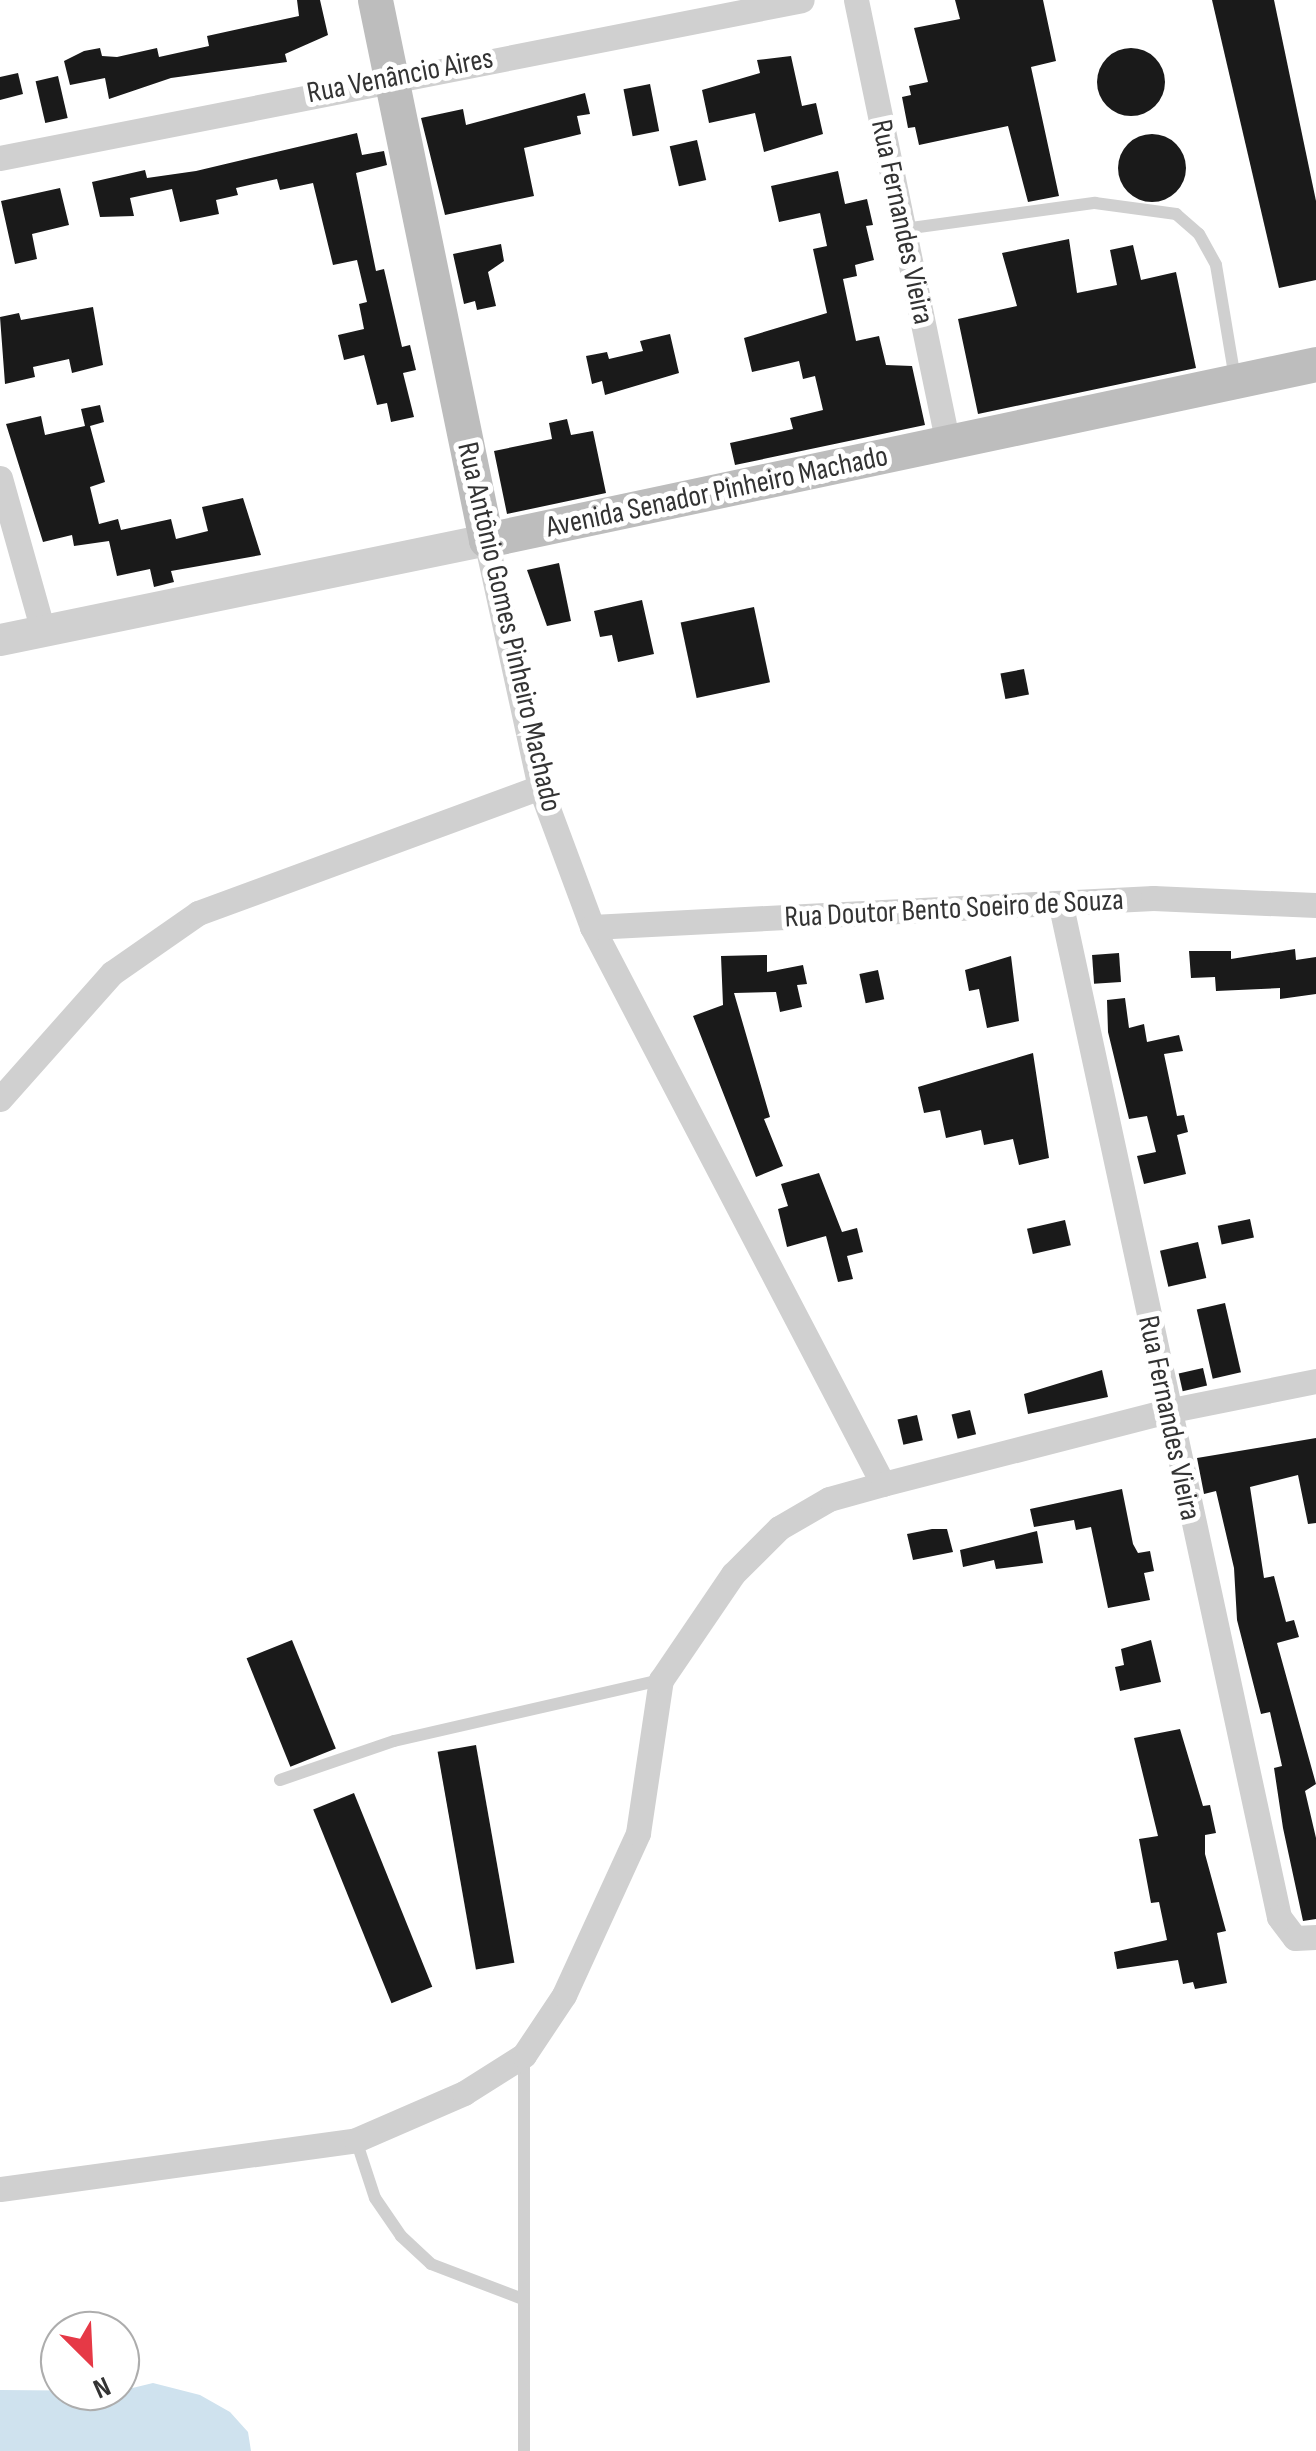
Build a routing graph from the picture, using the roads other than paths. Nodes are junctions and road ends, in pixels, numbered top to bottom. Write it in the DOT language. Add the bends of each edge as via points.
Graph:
graph roads {
  1 [pos="375,0"];
  2 [pos="802,0"];
  3 [pos="856,0"];
  4 [pos="390,76"];
  5 [pos="0,158"];
  6 [pos="904,228"];
  7 [pos="1316,364"];
  8 [pos="1235,382"];
  9 [pos="948,444"];
  10 [pos="0,478"];
  11 [pos="486,540"];
  12 [pos="43,631"];
  13 [pos="0,640"];
  14 [pos="540,788"];
  15 [pos="1316,905"];
  16 [pos="1061,906"];
  17 [pos="592,927"];
  18 [pos="0,1099"];
  19 [pos="1316,1381"];
  20 [pos="1166,1411"];
  21 [pos="884,1484"];
  22 [pos="661,1680"];
  23 [pos="280,1780"];
  24 [pos="1316,1937"];
  25 [pos="524,2054"];
  26 [pos="356,2140"];
  27 [pos="0,2189"];
  28 [pos="520,2298"];
  29 [pos="524,2451"];
  1 -- 4 [label="main road, Rua Antônio Gomes Pinheiro Machado"];
  2 -- 4 [label="street, Rua Venâncio Aires"];
  3 -- 6 [label="street, Rua Fernandes Vieira"];
  4 -- 5 [label="street, Rua Venâncio Aires"];
  4 -- 11 [label="main road, Rua Antônio Gomes Pinheiro Machado"];
  6 -- 8 [label="lane" via="1095,203 1176,214 1199,234 1216,265"];
  6 -- 9 [label="street, Rua Fernandes Vieira"];
  7 -- 8 [label="main road, Avenida Senador Pinheiro Machado"];
  8 -- 9 [label="main road, Avenida Senador Pinheiro Machado"];
  9 -- 11 [label="main road, Avenida Senador Pinheiro Machado"];
  10 -- 12 [label="street"];
  11 -- 12 [label="street, Avenida Senador Pinheiro Machado"];
  11 -- 14 [label="street, Rua Antônio Gomes Pinheiro Machado"];
  12 -- 13 [label="street, Avenida Senador Pinheiro Machado"];
  14 -- 17 [label="street, Rua Antônio Gomes Pinheiro Machado"];
  14 -- 18 [label="street" via="198,913 112,974"];
  15 -- 16 [label="street, Rua Doutor Bento Soeiro de Souza" via="1153,898"];
  16 -- 17 [label="street, Rua Doutor Bento Soeiro de Souza"];
  16 -- 20 [label="street, Rua Fernandes Vieira"];
  17 -- 21 [label="street, Rua Antônio Gomes Pinheiro Machado"];
  19 -- 20 [label="street"];
  20 -- 21 [label="street"];
  20 -- 24 [label="street, Rua Fernandes Vieira" via="1284,1928 1295,1938"];
  21 -- 22 [label="street" via="828,1499 779,1528 733,1574"];
  22 -- 23 [label="lane" via="394,1742"];
  22 -- 25 [label="street" via="638,1833 564,1995"];
  25 -- 26 [label="street" via="464,2093"];
  25 -- 28 [label="lane"];
  26 -- 27 [label="street"];
  26 -- 28 [label="lane" via="375,2198 401,2236 432,2264"];
  28 -- 29 [label="lane"];
}
